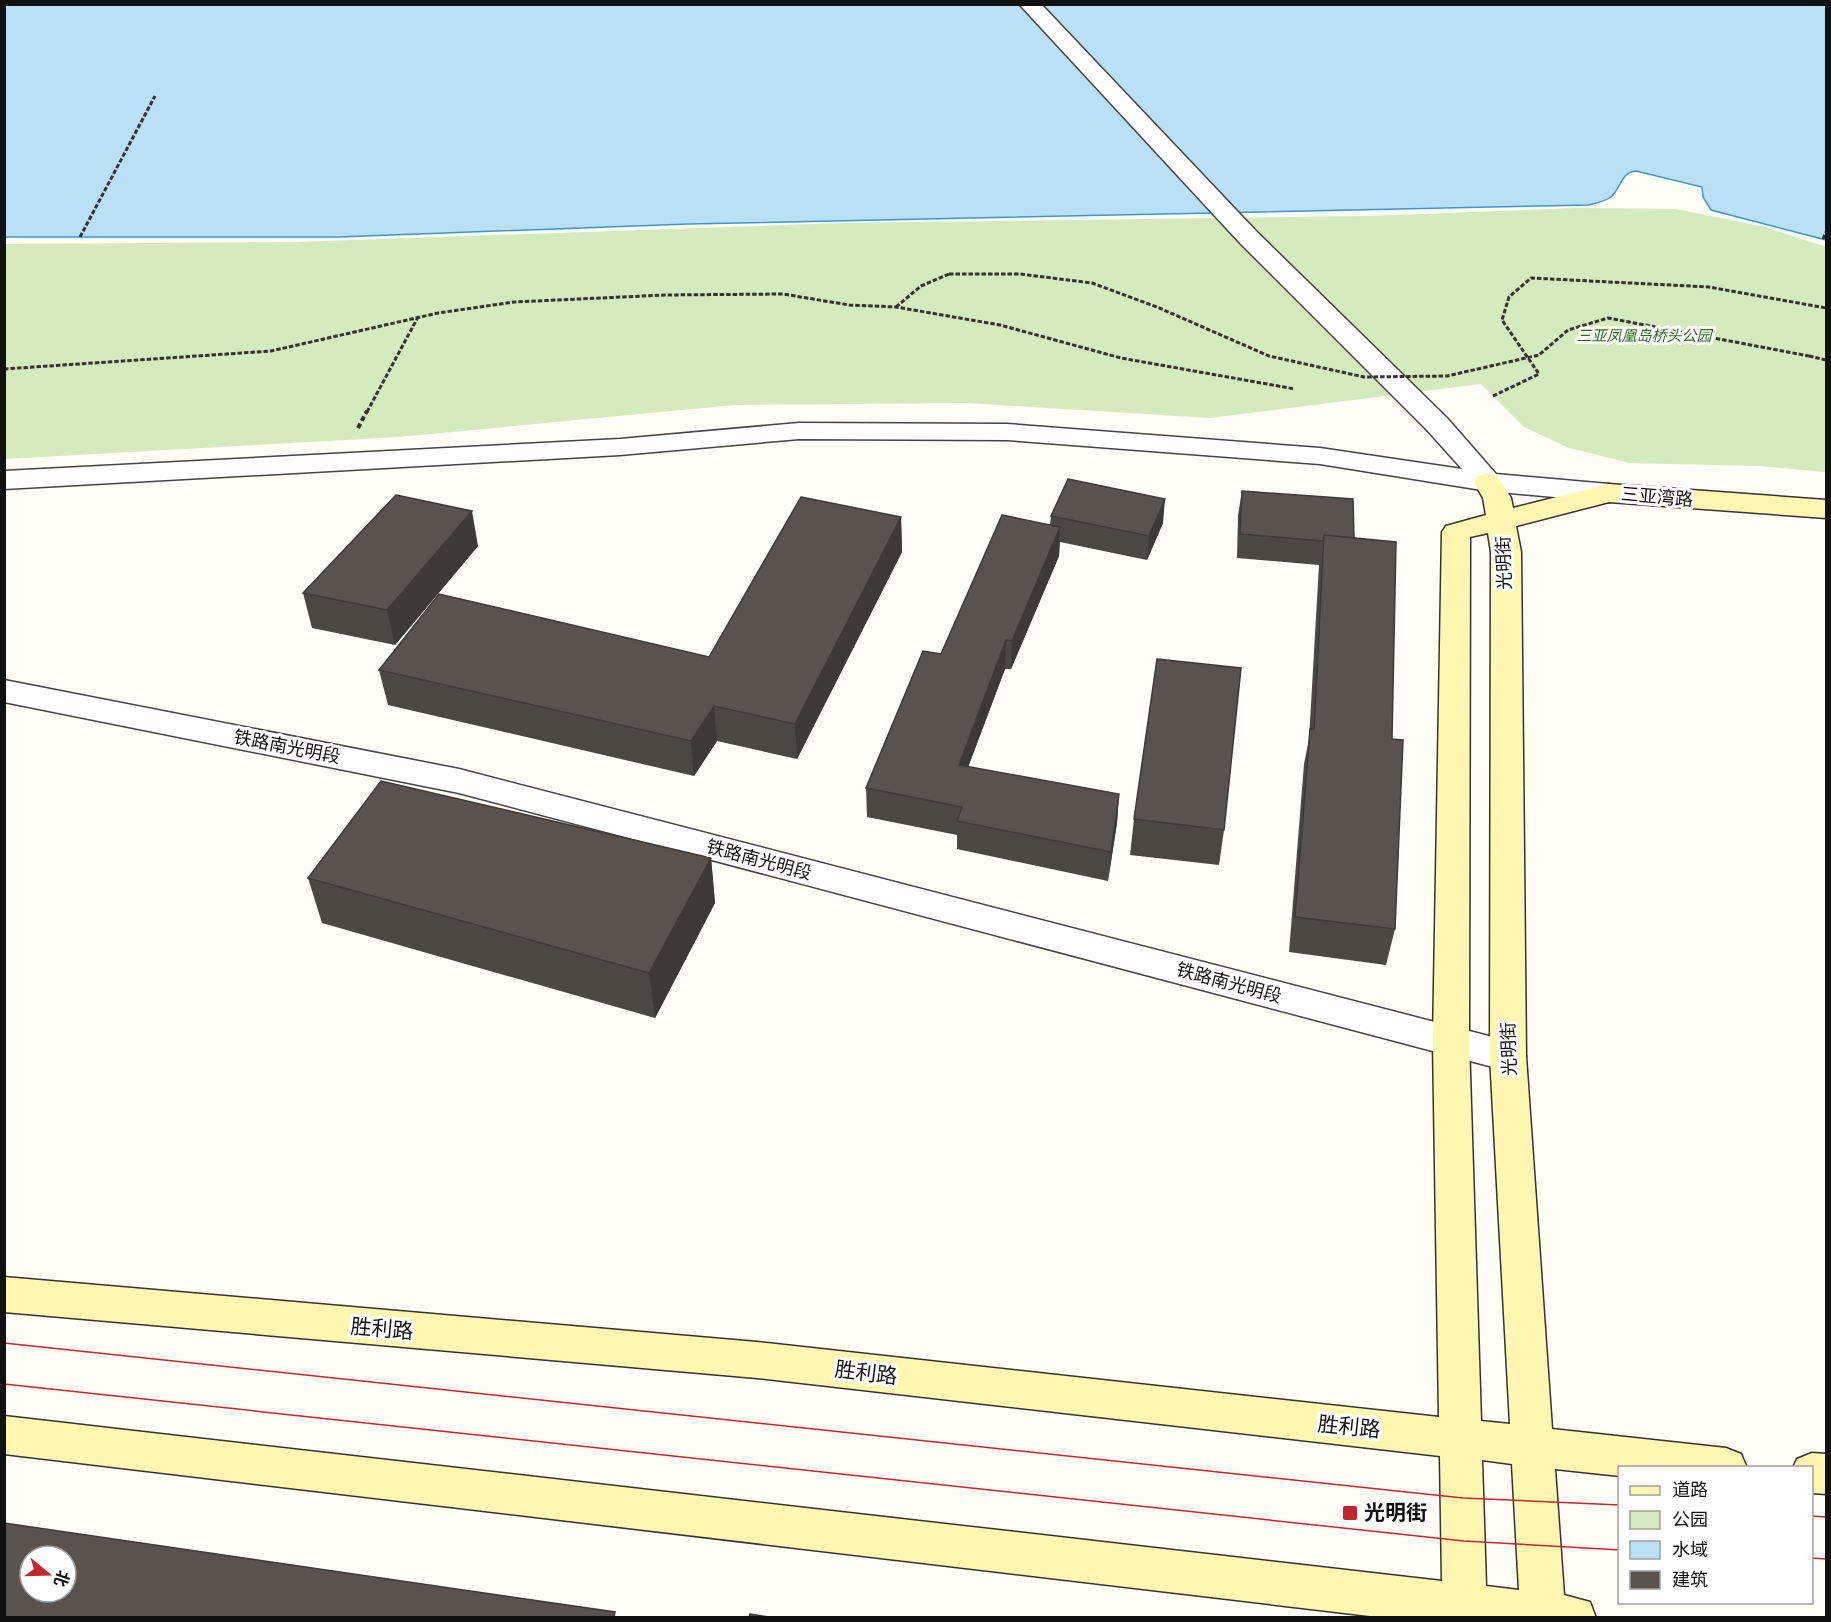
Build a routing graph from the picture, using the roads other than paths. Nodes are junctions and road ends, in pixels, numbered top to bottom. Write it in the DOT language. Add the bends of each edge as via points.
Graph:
graph roads {
  1 [pos="1029,4"];
  2 [pos="4,480"];
  3 [pos="1488,482"];
  4 [pos="1609,493"];
  5 [pos="1827,509"];
  6 [pos="1502,518"];
  7 [pos="4,691"];
  8 [pos="1451,1041"];
  9 [pos="1508,1056"];
  10 [pos="4,1294"];
  11 [pos="4,1435"];
  12 [pos="1461,1439"];
  13 [pos="1534,1446"];
  14 [pos="1717,1466"];
  15 [pos="1465,1611"];
  16 [pos="1553,1616"];
  1 -- 3 [label="street" via="1248,237 1437,424"];
  2 -- 3 [label="street" via="620,447 810,431 1007,432 1346,459"];
  3 -- 4 [label="street"];
  3 -- 6 [label="main road, 光明街"];
  4 -- 5 [label="main road, 三亚湾路"];
  4 -- 6 [label="main road, 三亚湾路"];
  6 -- 8 [label="main road, 三亚湾路" via="1456,532"];
  6 -- 9 [label="main road, 光明街" via="1506,552"];
  7 -- 8 [label="street, 铁路南光明段" via="459,781"];
  8 -- 9 [label="street, 铁路南光明段"];
  8 -- 12 [label="main road"];
  9 -- 13 [label="main road, 光明街"];
  10 -- 12 [label="main road, 胜利路" via="757,1360"];
  11 -- 15 [label="main road"];
  12 -- 13 [label="main road, 胜利路"];
  12 -- 15 [label="main road"];
  13 -- 14 [label="main road, 胜利路"];
  13 -- 16 [label="main road, 光明街"];
  15 -- 16 [label="main road"];
}
